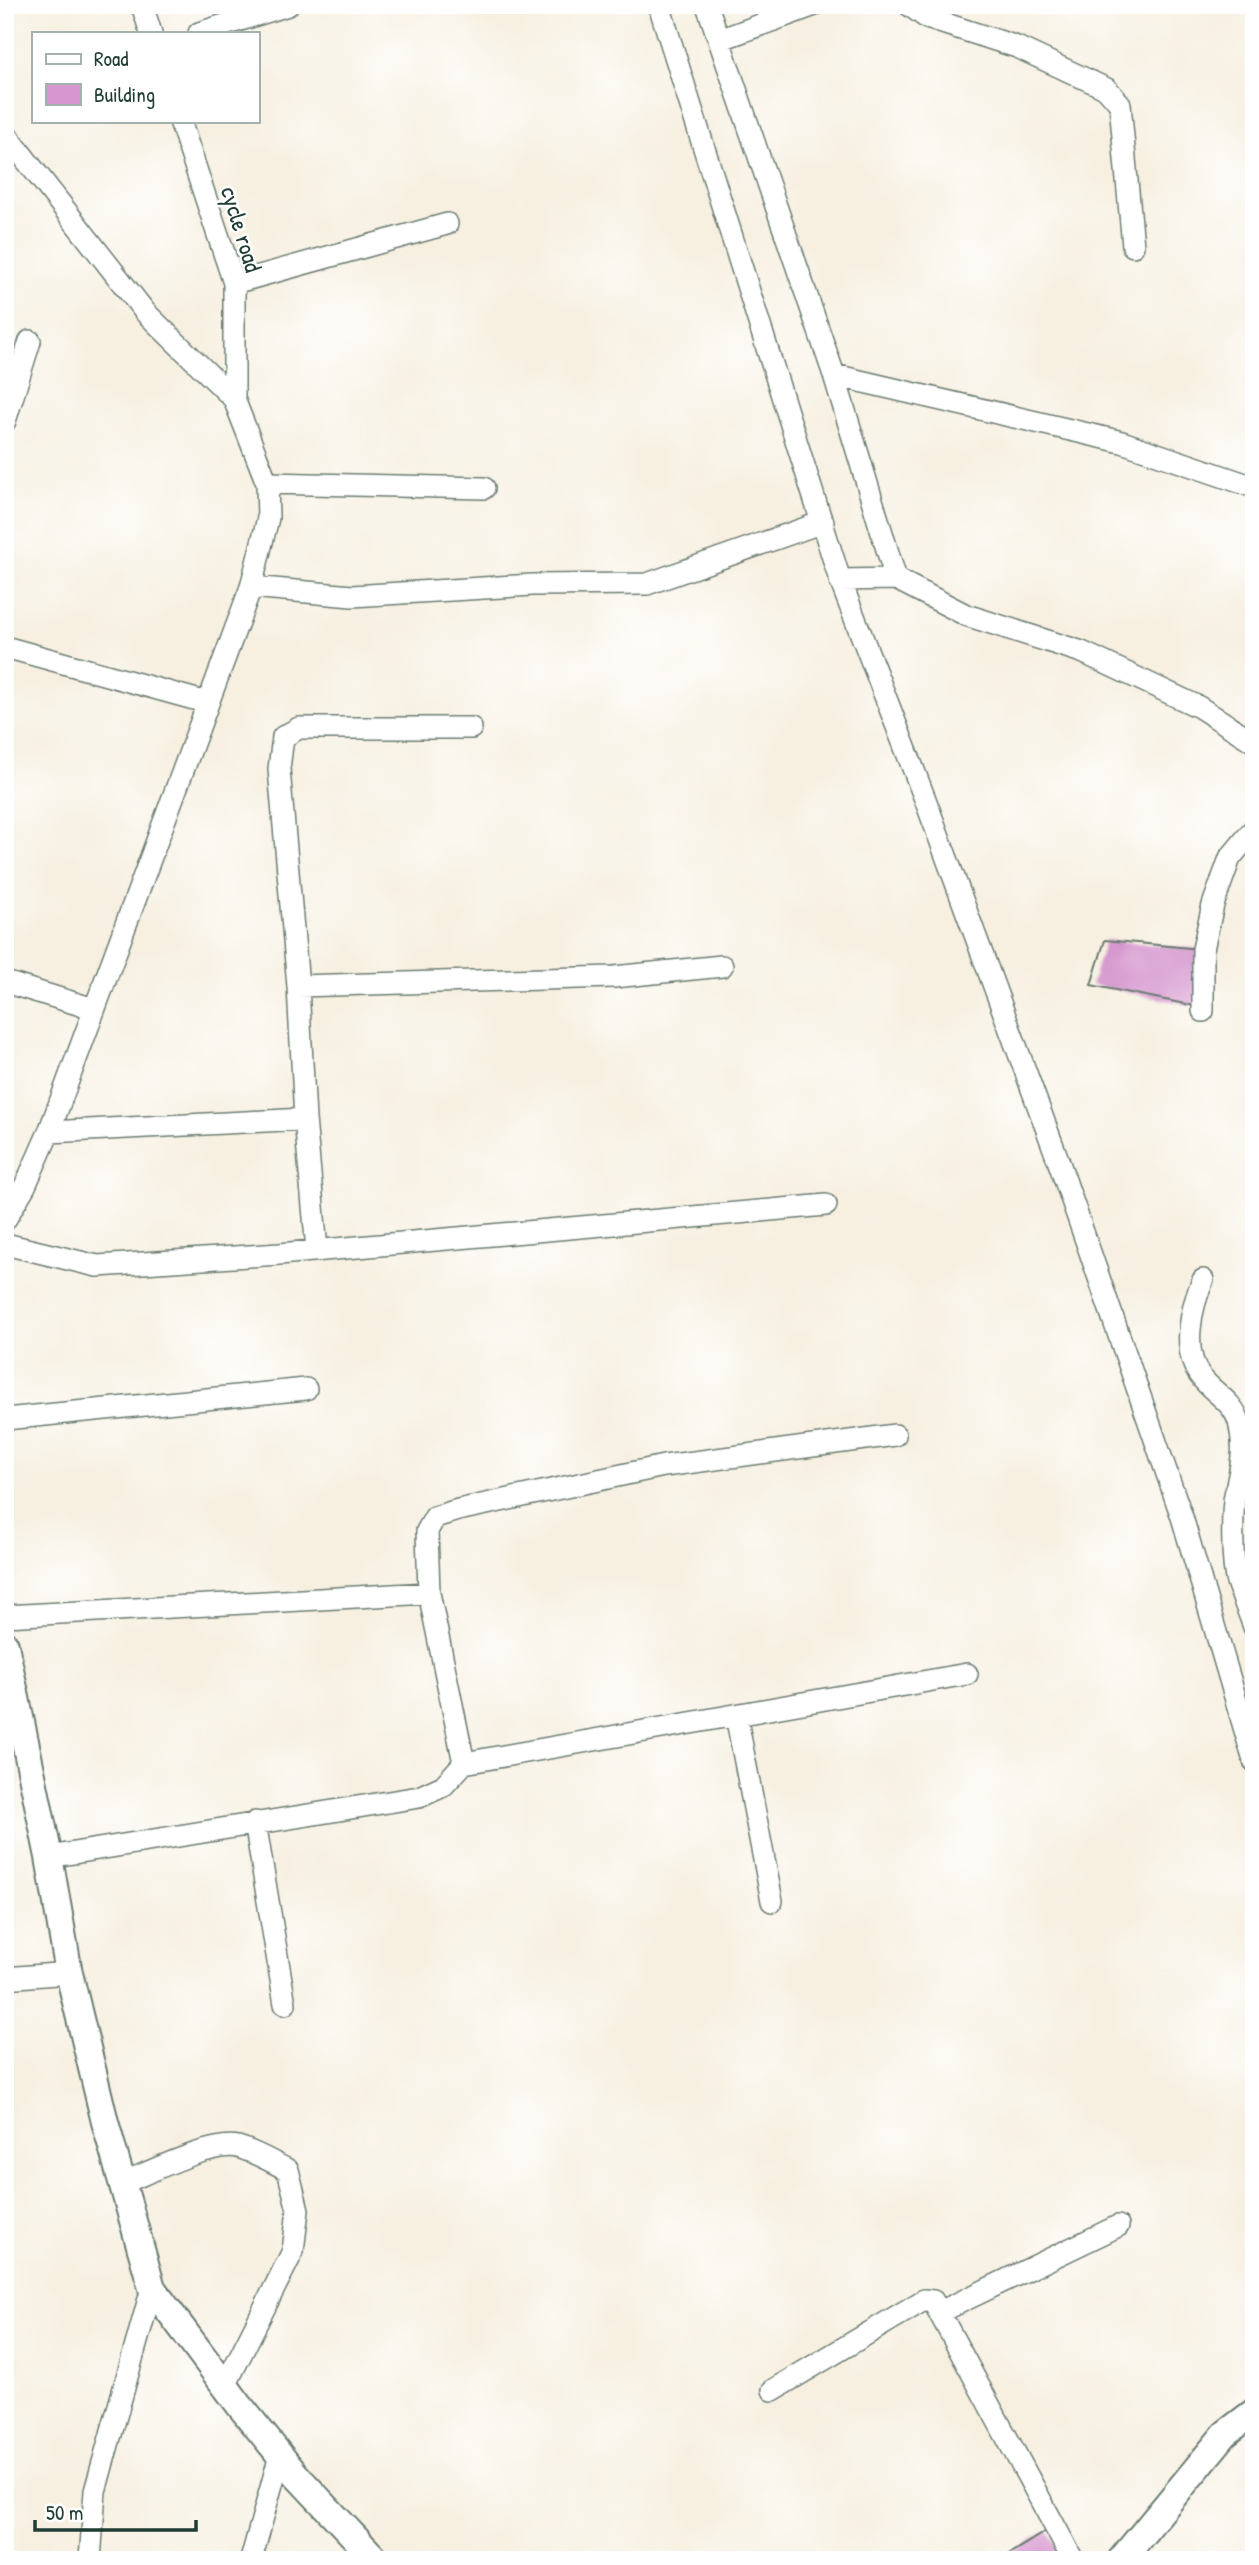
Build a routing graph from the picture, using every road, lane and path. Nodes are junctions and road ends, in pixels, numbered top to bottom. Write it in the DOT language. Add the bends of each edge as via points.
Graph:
graph roads {
  1 [pos="142,5"];
  2 [pos="288,5"];
  3 [pos="659,5"];
  4 [pos="707,5"];
  5 [pos="815,5"];
  6 [pos="909,5"];
  7 [pos="151,32"];
  8 [pos="203,32"];
  9 [pos="719,40"];
  10 [pos="180,122"];
  11 [pos="5,132"];
  12 [pos="447,224"];
  13 [pos="1133,246"];
  14 [pos="234,283"];
  15 [pos="30,341"];
  16 [pos="834,375"];
  17 [pos="234,399"];
  18 [pos="5,421"];
  19 [pos="267,484"];
  20 [pos="1254,487"];
  21 [pos="484,488"];
  22 [pos="823,522"];
  23 [pos="897,579"];
  24 [pos="841,580"];
  25 [pos="251,587"];
  26 [pos="5,647"];
  27 [pos="208,703"];
  28 [pos="471,728"];
  29 [pos="1254,742"];
  30 [pos="1254,829"];
  31 [pos="722,966"];
  32 [pos="5,982"];
  33 [pos="298,986"];
  34 [pos="94,1009"];
  35 [pos="1203,1011"];
  36 [pos="305,1119"];
  37 [pos="49,1132"];
  38 [pos="826,1205"];
  39 [pos="5,1220"];
  40 [pos="5,1244"];
  41 [pos="317,1250"];
  42 [pos="1203,1280"];
  43 [pos="306,1389"];
  44 [pos="5,1419"];
  45 [pos="895,1435"];
  46 [pos="1244,1550"];
  47 [pos="429,1593"];
  48 [pos="5,1616"];
  49 [pos="1254,1627"];
  50 [pos="5,1645"];
  51 [pos="967,1674"];
  52 [pos="736,1715"];
  53 [pos="1254,1762"];
  54 [pos="464,1763"];
  55 [pos="255,1822"];
  56 [pos="49,1857"];
  57 [pos="772,1901"];
  58 [pos="69,1973"];
  59 [pos="5,1978"];
  60 [pos="285,2004"];
  61 [pos="123,2183"];
  62 [pos="1118,2227"];
  63 [pos="152,2288"];
  64 [pos="940,2312"];
  65 [pos="225,2386"];
  66 [pos="773,2390"];
  67 [pos="1254,2412"];
  68 [pos="280,2455"];
  69 [pos="90,2560"];
  70 [pos="251,2560"];
  71 [pos="376,2560"];
  72 [pos="1073,2560"];
  73 [pos="1121,2560"];
  1 -- 7 [label="street"];
  2 -- 8 [label="street"];
  3 -- 22 [label="street"];
  4 -- 9 [label="street"];
  5 -- 9 [label="street"];
  6 -- 13 [label="street" via="927,18 1017,47 1107,89 1121,104"];
  9 -- 16 [label="street"];
  10 -- 14 [label="street, cycle road"];
  11 -- 17 [label="street" via="145,312"];
  12 -- 14 [label="street"];
  14 -- 17 [label="street, cycle road"];
  15 -- 18 [label="street"];
  16 -- 20 [label="street" via="1122,442"];
  16 -- 23 [label="street"];
  17 -- 19 [label="street"];
  19 -- 21 [label="street"];
  19 -- 25 [label="street" via="268,518"];
  22 -- 24 [label="street"];
  22 -- 25 [label="street" via="647,584 532,585 352,596"];
  23 -- 24 [label="street"];
  23 -- 29 [label="street" via="966,615 1082,652 1199,707"];
  24 -- 53 [label="street" via="1057,1157 1182,1517"];
  25 -- 27 [label="street"];
  26 -- 27 [label="street"];
  27 -- 34 [label="street"];
  28 -- 33 [label="street" via="299,728 283,737 279,769"];
  30 -- 35 [label="street" via="1230,858 1213,905 1203,949"];
  31 -- 33 [label="street" via="614,977"];
  32 -- 34 [label="street"];
  33 -- 36 [label="street"];
  34 -- 37 [label="street"];
  36 -- 37 [label="street"];
  36 -- 41 [label="street"];
  37 -- 39 [label="street"];
  38 -- 41 [label="street"];
  40 -- 41 [label="street" via="97,1266"];
  42 -- 46 [label="street" via="1194,1299 1189,1355 1200,1377 1233,1408 1238,1420 1242,1464 1234,1503"];
  43 -- 44 [label="street"];
  45 -- 47 [label="street" via="664,1466 435,1517 427,1531"];
  46 -- 49 [label="street" via="1236,1580"];
  47 -- 48 [label="street"];
  47 -- 54 [label="street"];
  50 -- 56 [label="main road"];
  51 -- 52 [label="street"];
  52 -- 54 [label="street"];
  52 -- 57 [label="street"];
  54 -- 55 [label="street" via="443,1786 419,1797"];
  55 -- 56 [label="street"];
  55 -- 60 [label="street"];
  56 -- 58 [label="main road"];
  58 -- 59 [label="street"];
  58 -- 61 [label="main road"];
  61 -- 63 [label="main road"];
  61 -- 65 [label="street" via="197,2153 235,2146 288,2170 298,2210 293,2251"];
  62 -- 64 [label="street"];
  63 -- 65 [label="main road"];
  63 -- 69 [label="street" via="95,2491"];
  64 -- 66 [label="street" via="933,2301 924,2300"];
  64 -- 72 [label="street"];
  65 -- 68 [label="main road"];
  67 -- 73 [label="main road" via="1225,2434"];
  68 -- 70 [label="street"];
  68 -- 71 [label="main road"];
}
